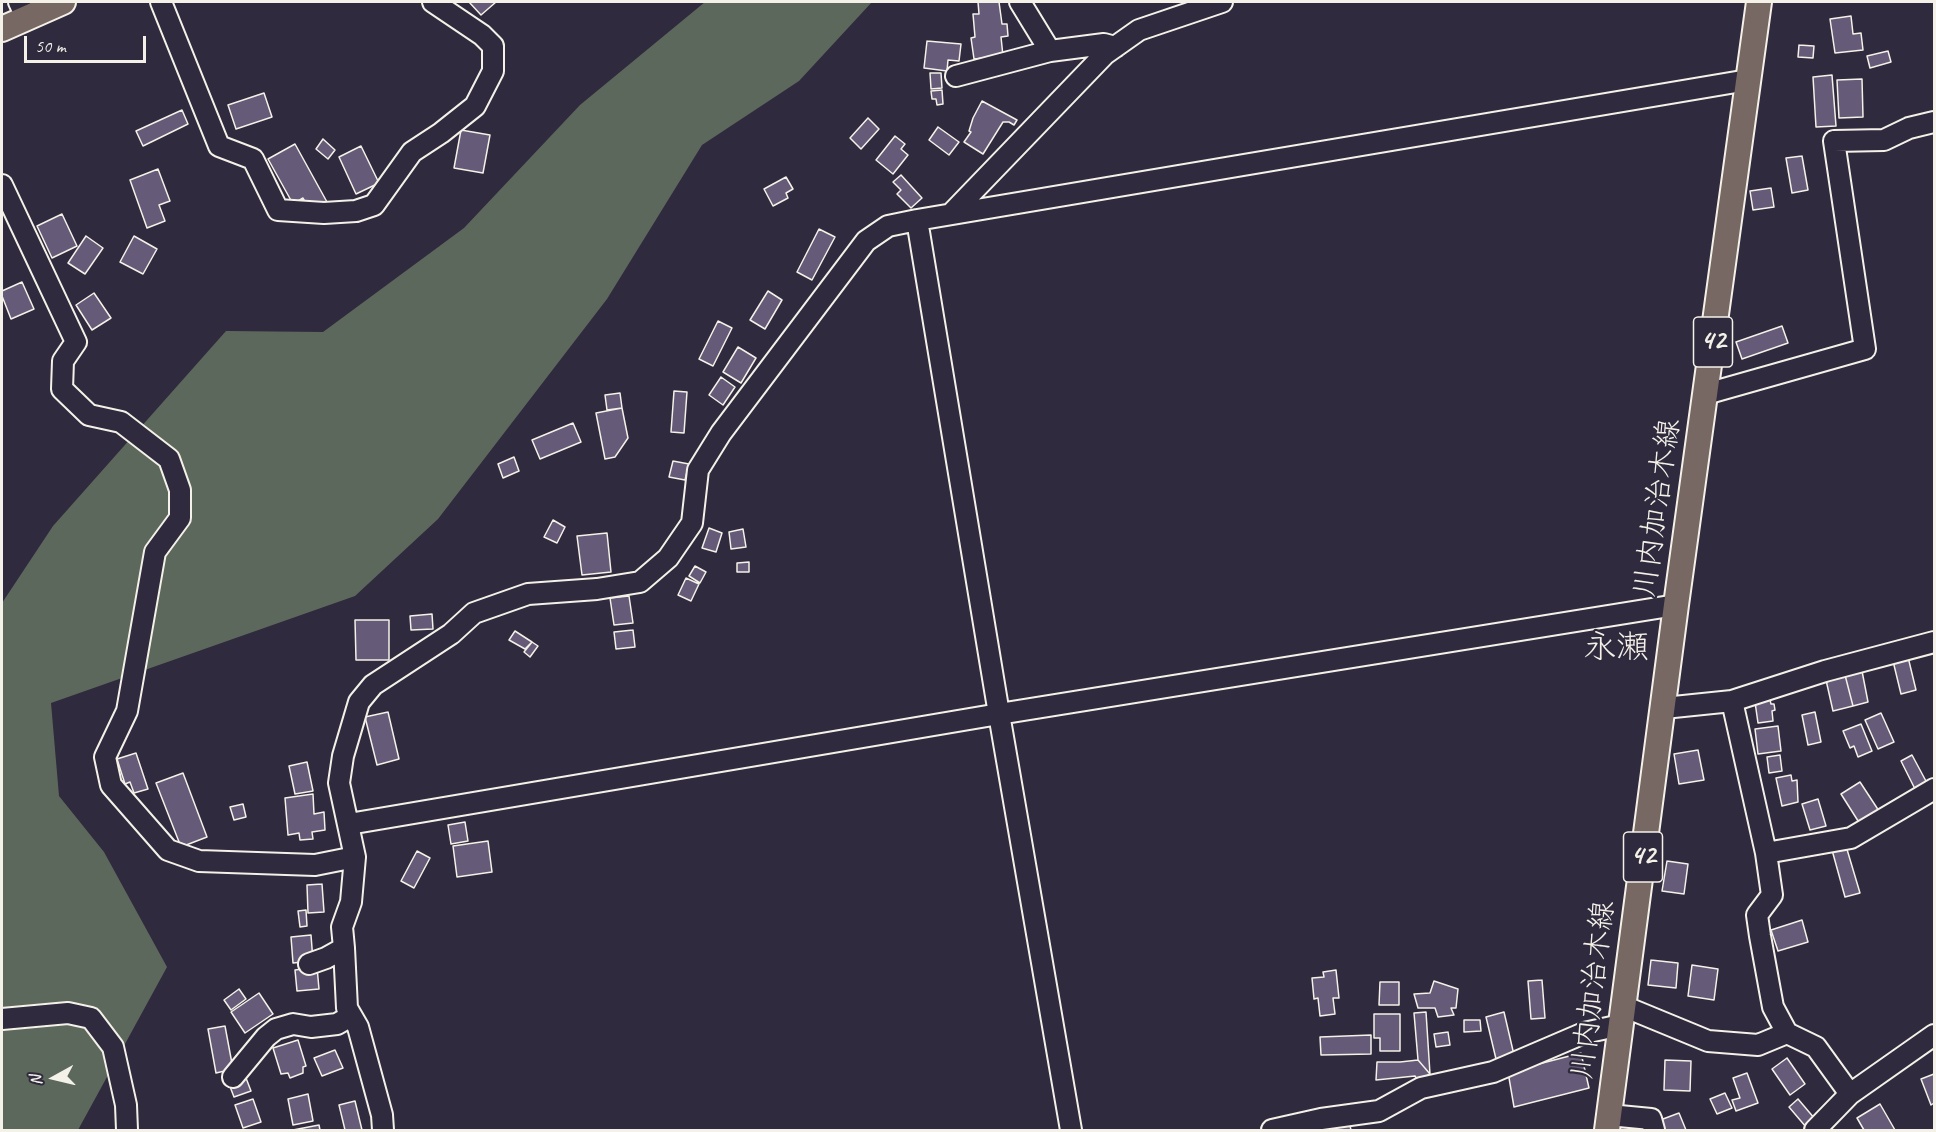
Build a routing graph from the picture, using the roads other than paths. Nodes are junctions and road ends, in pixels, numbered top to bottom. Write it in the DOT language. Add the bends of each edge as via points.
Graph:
graph roads {
  1 [pos="63,2"];
  2 [pos="162,2"];
  3 [pos="433,2"];
  4 [pos="1020,2"];
  5 [pos="1222,2"];
  6 [pos="1759,2"];
  7 [pos="22,9"];
  8 [pos="2,29"];
  9 [pos="1115,47"];
  10 [pos="1050,51"];
  11 [pos="956,76"];
  12 [pos="1748,80"];
  13 [pos="1935,122"];
  14 [pos="2,185"];
  15 [pos="951,214"];
  16 [pos="10,220"];
  17 [pos="917,220"];
  18 [pos="1706,394"];
  19 [pos="1676,605"];
  20 [pos="1935,642"];
  21 [pos="1732,701"];
  22 [pos="1664,708"];
  23 [pos="999,714"];
  24 [pos="1935,789"];
  25 [pos="349,824"];
  26 [pos="1766,853"];
  27 [pos="355,856"];
  28 [pos="344,948"];
  29 [pos="309,964"];
  30 [pos="351,1016"];
  31 [pos="1622,1016"];
  32 [pos="2,1018"];
  33 [pos="1787,1033"];
  34 [pos="1935,1035"];
  35 [pos="233,1077"];
  36 [pos="1850,1094"];
  37 [pos="1608,1123"];
  38 [pos="127,1131"];
  39 [pos="383,1131"];
  40 [pos="1071,1131"];
  41 [pos="1272,1131"];
  42 [pos="1654,1131"];
  43 [pos="1815,1131"];
  1 -- 7 [label="main road"];
  2 -- 3 [label="street" via="219,146 253,159 278,210 324,213 356,211 374,205 412,152 476,106 493,71 493,46"];
  4 -- 10 [label="street"];
  5 -- 9 [label="street" via="1139,30"];
  6 -- 12 [label="main road, 川内加治木線 / 42"];
  7 -- 8 [label="main road"];
  9 -- 10 [label="street" via="1104,44"];
  9 -- 15 [label="street"];
  10 -- 11 [label="street"];
  12 -- 15 [label="street"];
  12 -- 18 [label="main road, 川内加治木線 / 42"];
  13 -- 18 [label="street" via="1884,140 1834,141 1865,349"];
  14 -- 16 [label="street"];
  15 -- 17 [label="street"];
  16 -- 27 [label="street" via="76,342 63,361 62,389 88,415 122,422 170,459 180,490 180,518 155,552 127,711 105,757 111,786 168,850 199,861 315,865"];
  17 -- 23 [label="street"];
  17 -- 25 [label="street" via="888,226 866,241 721,433 698,470 692,523 668,558 640,582 528,594 474,613 451,634 373,685 359,702 343,756 339,783"];
  18 -- 19 [label="main road, 川内加治木線 / 42"];
  19 -- 22 [label="main road, 川内加治木線 / 42"];
  19 -- 23 [label="street"];
  20 -- 21 [label="street"];
  21 -- 22 [label="street"];
  21 -- 26 [label="street"];
  22 -- 31 [label="main road, 川内加治木線 / 42"];
  23 -- 25 [label="street"];
  23 -- 40 [label="street"];
  24 -- 26 [label="street" via="1851,838"];
  25 -- 27 [label="street"];
  26 -- 33 [label="street" via="1772,895 1757,915 1773,1006"];
  27 -- 28 [label="street" via="351,902 342,927"];
  28 -- 29 [label="street"];
  28 -- 30 [label="street" via="347,1008"];
  30 -- 35 [label="street" via="337,1024 311,1027 293,1023 276,1029"];
  30 -- 39 [label="street" via="358,1027"];
  31 -- 33 [label="street" via="1708,1041 1758,1045"];
  31 -- 37 [label="main road, 川内加治木線 / 42"];
  31 -- 41 [label="street" via="1493,1072 1421,1088 1379,1111"];
  32 -- 38 [label="street" via="68,1013 91,1018 112,1047 126,1105"];
  33 -- 36 [label="street" via="1816,1047"];
  34 -- 36 [label="street"];
  36 -- 43 [label="street"];
  37 -- 42 [label="street" via="1651,1119"];
}
